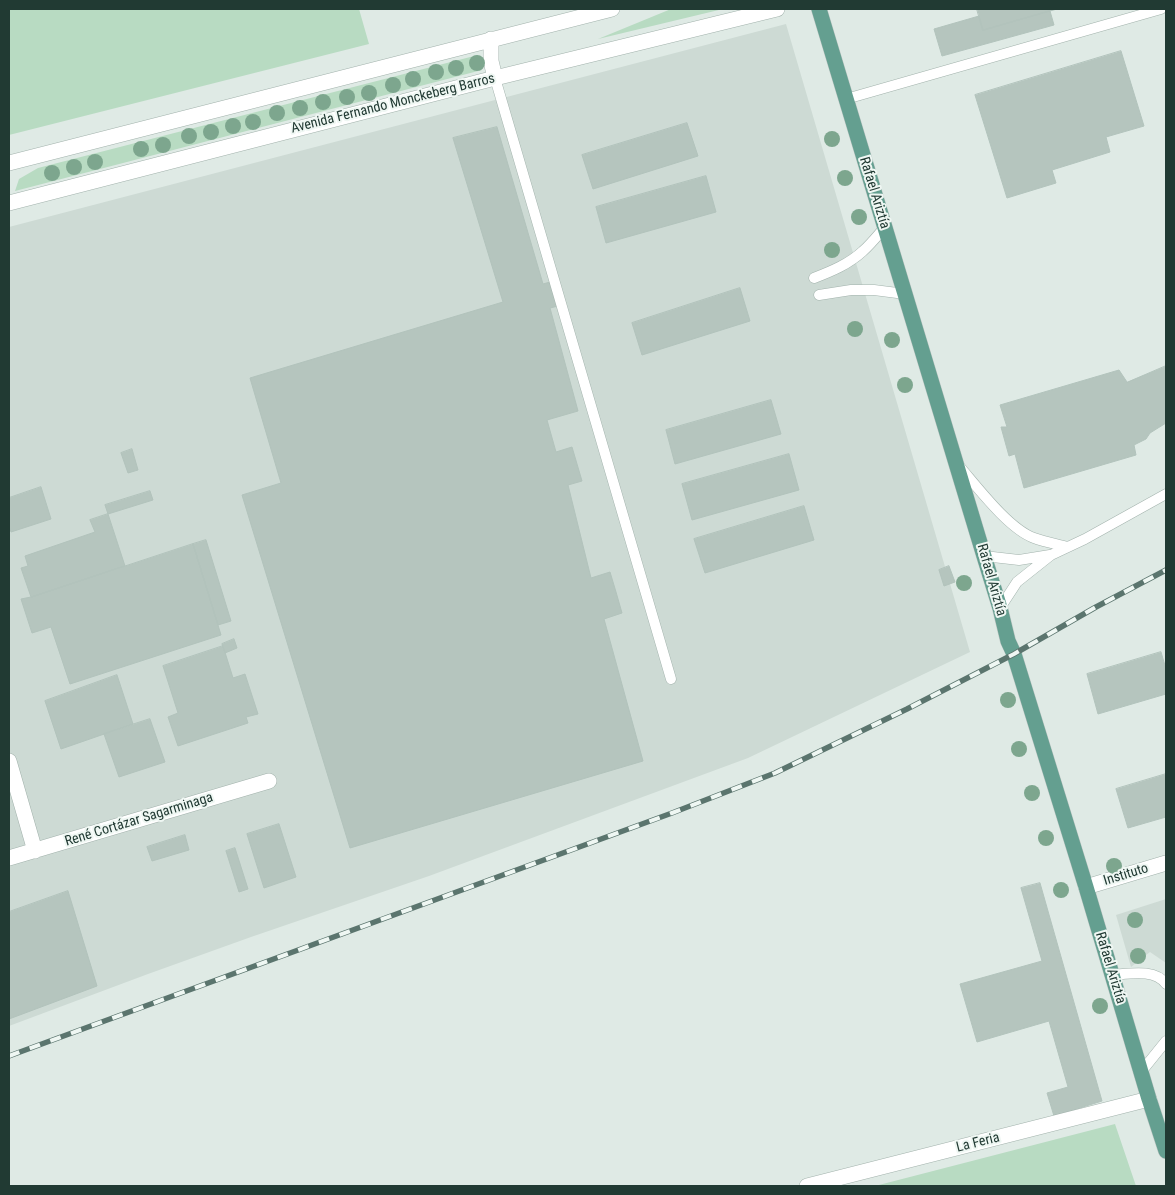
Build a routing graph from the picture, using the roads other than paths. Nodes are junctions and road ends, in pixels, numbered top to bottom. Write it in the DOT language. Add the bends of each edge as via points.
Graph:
graph roads {
  1 [pos="612,9"];
  2 [pos="777,9"];
  3 [pos="819,9"];
  4 [pos="1161,9"];
  5 [pos="491,39"];
  6 [pos="495,78"];
  7 [pos="846,99"];
  8 [pos="9,163"];
  9 [pos="9,203"];
  10 [pos="885,227"];
  11 [pos="814,278"];
  12 [pos="905,294"];
  13 [pos="819,295"];
  14 [pos="956,462"];
  15 [pos="1166,494"];
  16 [pos="1068,547"];
  17 [pos="1051,555"];
  18 [pos="984,556"];
  19 [pos="1000,608"];
  20 [pos="671,679"];
  21 [pos="9,761"];
  22 [pos="269,781"];
  23 [pos="36,851"];
  24 [pos="9,858"];
  25 [pos="1166,863"];
  26 [pos="1086,887"];
  27 [pos="1111,975"];
  28 [pos="1166,984"];
  29 [pos="1166,1041"];
  30 [pos="1141,1072"];
  31 [pos="1149,1099"];
  32 [pos="1166,1151"];
  33 [pos="807,1186"];
  1 -- 5 [label="street"];
  2 -- 6 [label="street, Avenida Fernando Monckeberg Barros"];
  3 -- 7 [label="main road, Rafael Ariztía"];
  4 -- 7 [label="lane"];
  5 -- 6 [label="street" via="491,65"];
  5 -- 8 [label="street"];
  6 -- 9 [label="street, Avenida Fernando Monckeberg Barros"];
  6 -- 20 [label="lane"];
  7 -- 10 [label="main road, Rafael Ariztía"];
  10 -- 11 [label="lane" via="850,261"];
  10 -- 12 [label="main road, Rafael Ariztía"];
  12 -- 13 [label="lane" via="851,290"];
  12 -- 14 [label="main road, Rafael Ariztía"];
  14 -- 16 [label="lane" via="1017,528 1033,538"];
  14 -- 18 [label="main road, Rafael Ariztía"];
  15 -- 16 [label="lane"];
  16 -- 17 [label="lane"];
  17 -- 18 [label="lane" via="1019,560"];
  17 -- 19 [label="lane" via="1017,582"];
  18 -- 19 [label="main road, Rafael Ariztía"];
  19 -- 26 [label="main road, Rafael Ariztía"];
  21 -- 23 [label="street"];
  22 -- 23 [label="street, René Cortázar Sagarminaga"];
  23 -- 24 [label="street, René Cortázar Sagarminaga"];
  25 -- 26 [label="street, Instituto"];
  26 -- 27 [label="main road, Rafael Ariztía"];
  27 -- 28 [label="lane" via="1154,975"];
  27 -- 30 [label="main road, Rafael Ariztía"];
  29 -- 30 [label="lane"];
  30 -- 31 [label="main road, Rafael Ariztía"];
  31 -- 32 [label="main road, Rafael Ariztía"];
  31 -- 33 [label="street, La Feria"];
}
